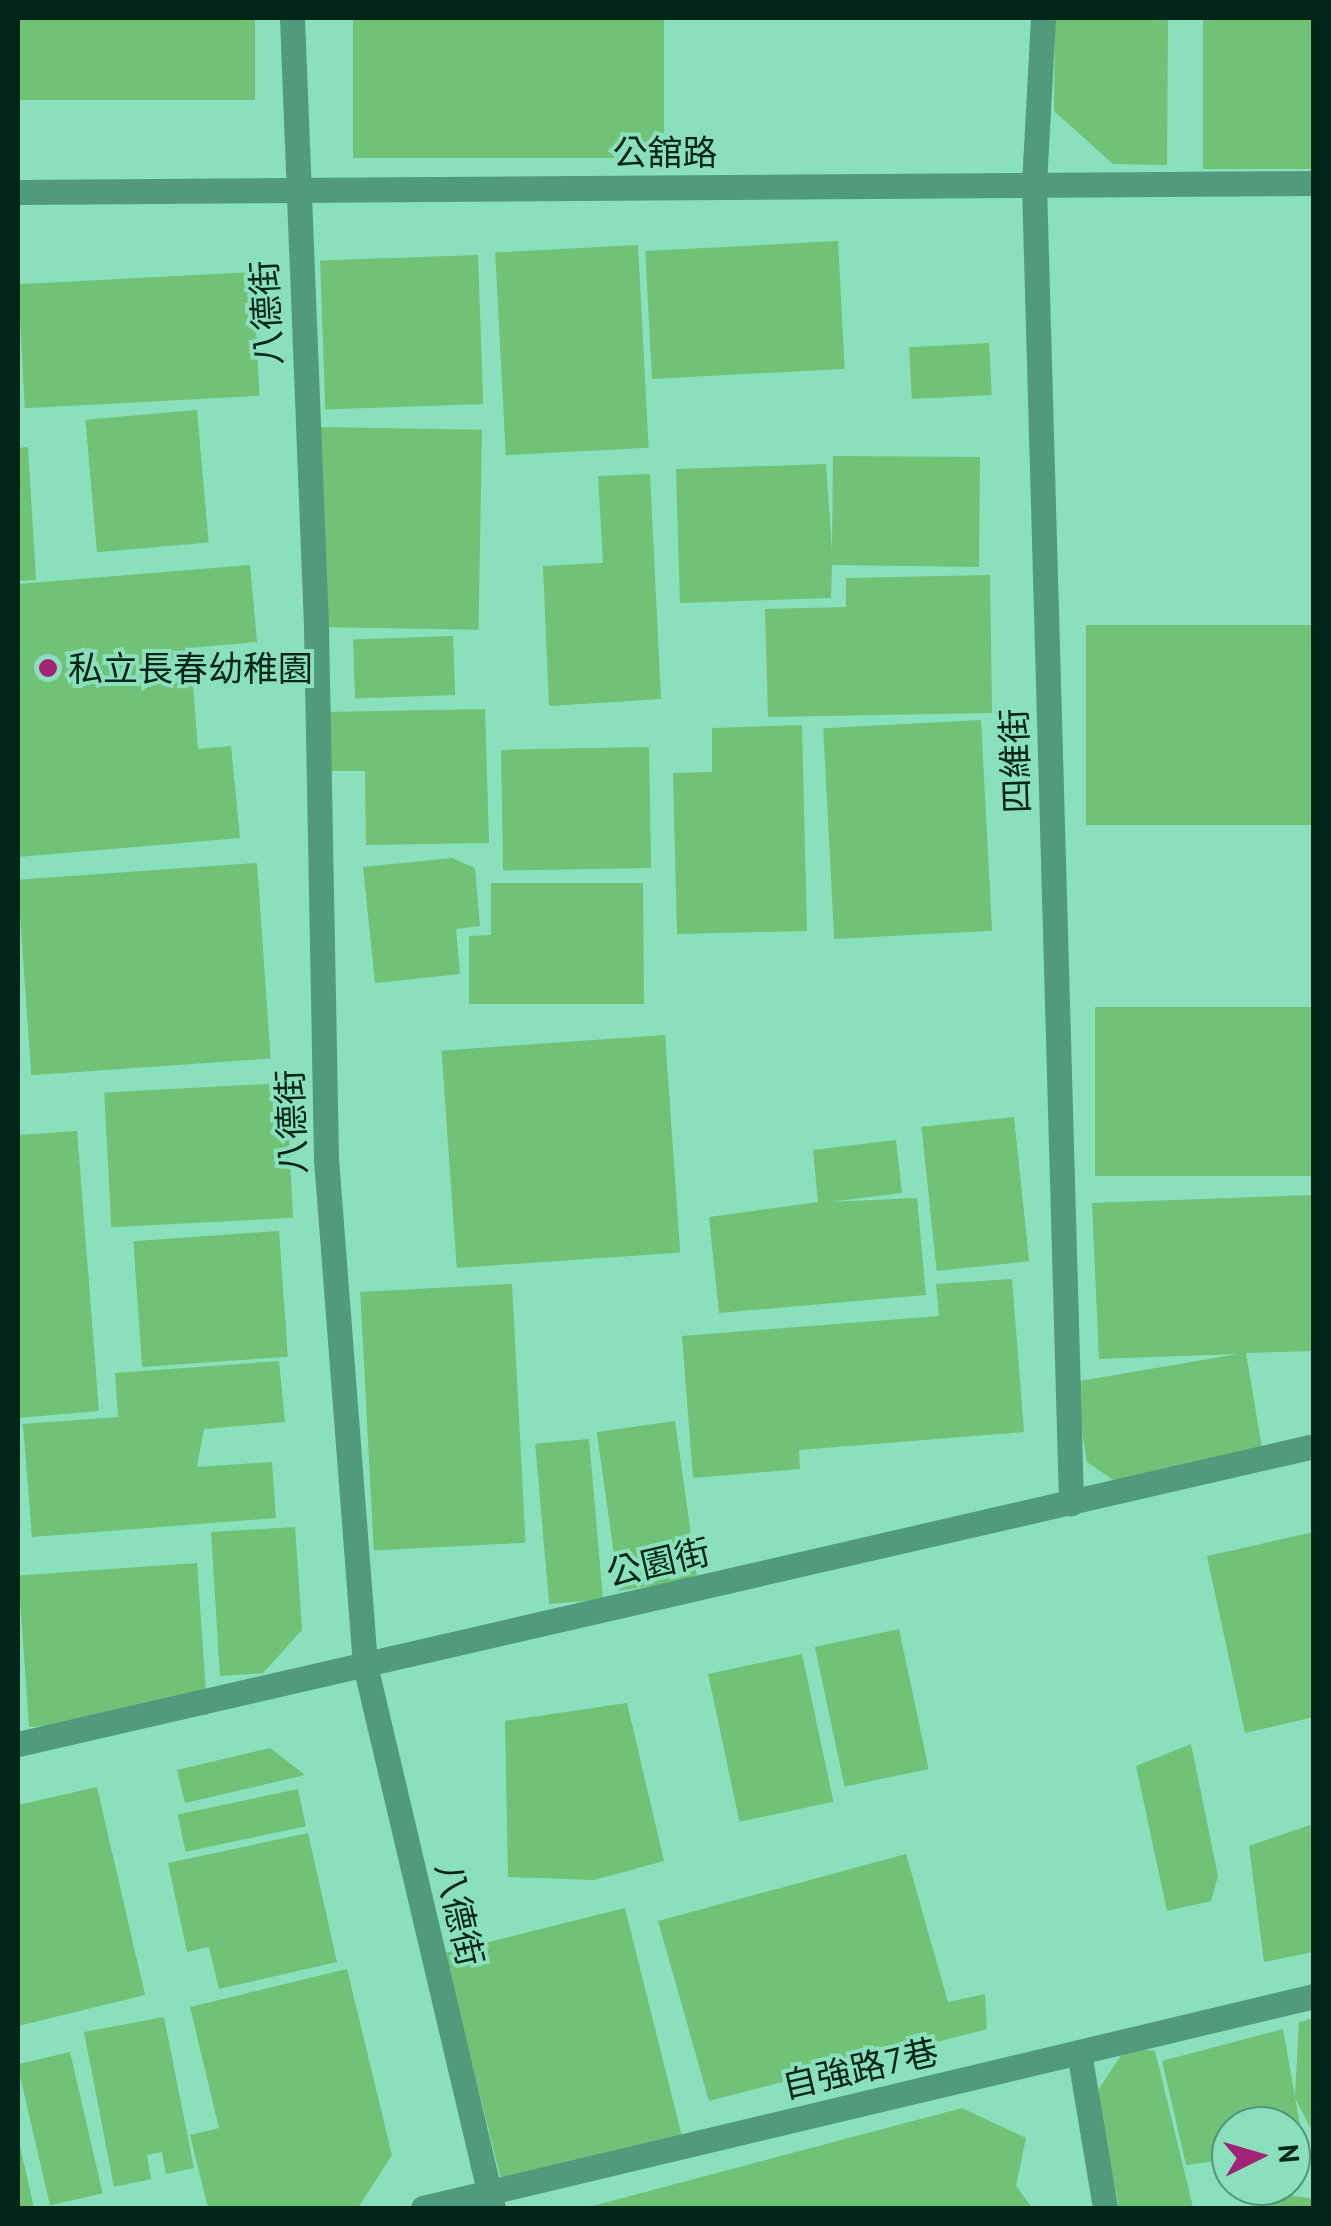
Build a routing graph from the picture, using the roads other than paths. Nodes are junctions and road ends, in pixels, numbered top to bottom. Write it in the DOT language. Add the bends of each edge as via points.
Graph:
graph roads {
  1 [pos="292,18"];
  2 [pos="1043,18"];
  3 [pos="1314,183"];
  4 [pos="1034,185"];
  5 [pos="296,188"];
  6 [pos="18,192"];
  7 [pos="1314,1446"];
  8 [pos="1071,1503"];
  9 [pos="366,1665"];
  10 [pos="18,1744"];
  11 [pos="1314,1996"];
  12 [pos="1080,2052"];
  13 [pos="491,2200"];
  14 [pos="424,2208"];
  15 [pos="1105,2208"];
  1 -- 5 [label="street, 八德街"];
  2 -- 4 [label="street, 四維街"];
  3 -- 4 [label="street, 公舘路"];
  4 -- 5 [label="street, 公舘路"];
  4 -- 8 [label="street, 四維街"];
  5 -- 6 [label="street, 公舘路"];
  5 -- 9 [label="street, 八德街" via="316,627 326,1160"];
  7 -- 8 [label="street, 公園街"];
  8 -- 9 [label="street, 公園街"];
  9 -- 10 [label="street, 公園街"];
  9 -- 13 [label="street, 八德街"];
  11 -- 12 [label="street, 自強路7巷"];
  12 -- 13 [label="street, 自強路7巷"];
  12 -- 15 [label="street"];
  13 -- 14 [label="street, 自強路7巷"];
}
